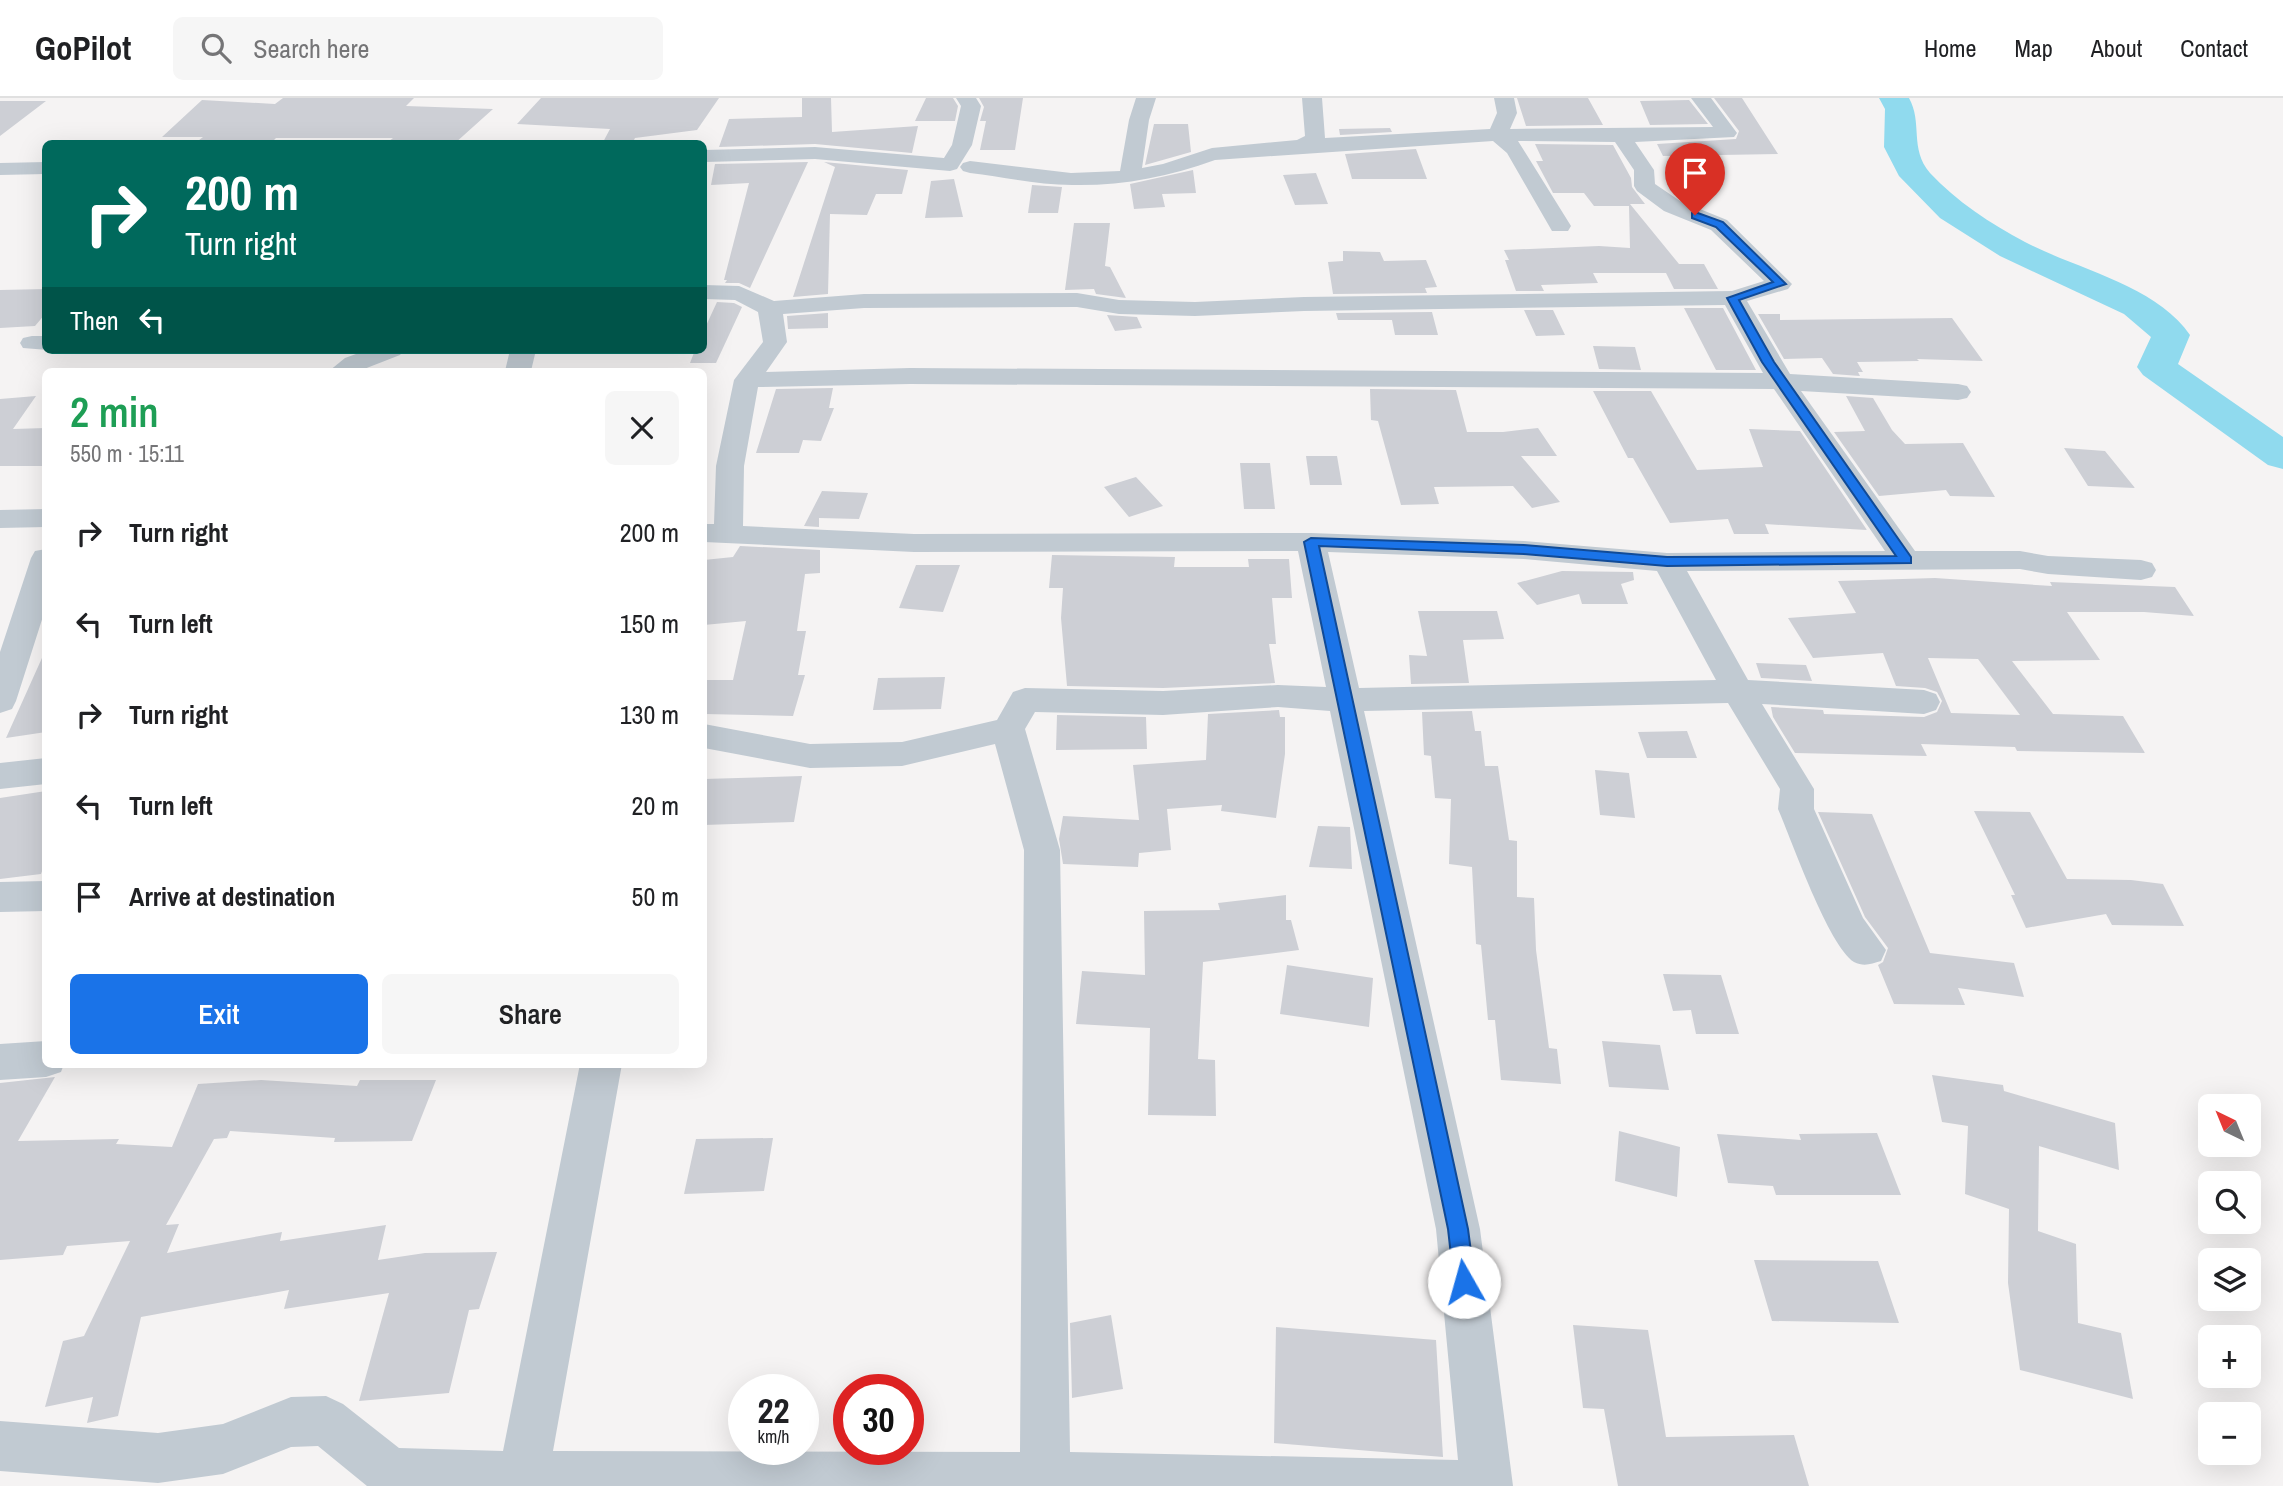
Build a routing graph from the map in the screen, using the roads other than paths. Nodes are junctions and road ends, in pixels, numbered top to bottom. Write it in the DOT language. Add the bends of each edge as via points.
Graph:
graph roads {
  1 [pos="966,98"];
  2 [pos="1146,98"];
  3 [pos="1312,98"];
  4 [pos="1504,98"];
  5 [pos="1701,98"];
  6 [pos="1498,135"];
  7 [pos="1621,136"];
  8 [pos="1302,146"];
  9 [pos="707,156"];
  10 [pos="970,167"];
  11 [pos="42,168"];
  12 [pos="0,169"];
  13 [pos="1130,175"];
  14 [pos="1560,226"];
  15 [pos="707,292"];
  16 [pos="1733,298"];
  17 [pos="770,309"];
  18 [pos="380,354"];
  19 [pos="346,368"];
  20 [pos="747,380"];
  21 [pos="1783,383"];
  22 [pos="1958,392"];
  23 [pos="42,518"];
  24 [pos="0,519"];
  25 [pos="715,533"];
  26 [pos="1311,542"];
  27 [pos="1906,560"];
  28 [pos="1667,562"];
  29 [pos="42,570"];
  30 [pos="2141,570"];
  31 [pos="1738,691"];
  32 [pos="1347,700"];
  33 [pos="0,701"];
  34 [pos="1924,702"];
  35 [pos="1008,729"];
  36 [pos="707,737"];
  37 [pos="42,771"];
  38 [pos="0,776"];
  39 [pos="42,896"];
  40 [pos="0,897"];
  41 [pos="1867,950"];
  42 [pos="42,1059"];
  43 [pos="0,1062"];
  44 [pos="600,1068"];
  45 [pos="0,1446"];
  46 [pos="523,1476"];
  47 [pos="1045,1477"];
  48 [pos="1487,1486"];
  1 -- 9 [label="street" via="971,106 962,145 950,165 815,153"];
  2 -- 13 [label="street"];
  3 -- 8 [label="street" via="1315,139"];
  4 -- 6 [label="street" via="1507,113"];
  5 -- 7 [label="street" via="1727,133"];
  6 -- 7 [label="street"];
  6 -- 8 [label="street"];
  6 -- 14 [label="street" via="1515,149"];
  7 -- 16 [label="street" via="1644,170 1645,186 1672,206 1719,225 1780,284"];
  8 -- 13 [label="street" via="1212,154 1167,170"];
  10 -- 13 [label="street" via="1071,179"];
  11 -- 12 [label="street"];
  15 -- 17 [label="street" via="738,293"];
  16 -- 17 [label="street" via="1195,309 1119,307 1077,300 864,301"];
  16 -- 21 [label="street"];
  17 -- 20 [label="street" via="775,342"];
  18 -- 19 [label="street"];
  20 -- 21 [label="street" via="924,376"];
  20 -- 25 [label="street"];
  21 -- 22 [label="street"];
  21 -- 27 [label="street"];
  23 -- 24 [label="street"];
  25 -- 26 [label="street" via="914,543"];
  26 -- 28 [label="street" via="1524,550"];
  26 -- 32 [label="street"];
  27 -- 28 [label="street"];
  27 -- 30 [label="street" via="2021,560"];
  28 -- 31 [label="street"];
  29 -- 33 [label="street"];
  31 -- 32 [label="street"];
  31 -- 34 [label="street"];
  31 -- 41 [label="street" via="1797,789 1796,809 1848,928"];
  32 -- 35 [label="street" via="1278,696 1164,703 1024,700"];
  32 -- 48 [label="street" via="1458,1229"];
  35 -- 36 [label="street" via="902,754 810,757"];
  35 -- 47 [label="street" via="1042,850"];
  37 -- 38 [label="street"];
  39 -- 40 [label="street"];
  42 -- 43 [label="street"];
  44 -- 46 [label="street"];
  45 -- 46 [label="street" via="158,1458 223,1449 291,1422 326,1422 389,1472"];
  46 -- 47 [label="street"];
  47 -- 48 [label="street"];
}
